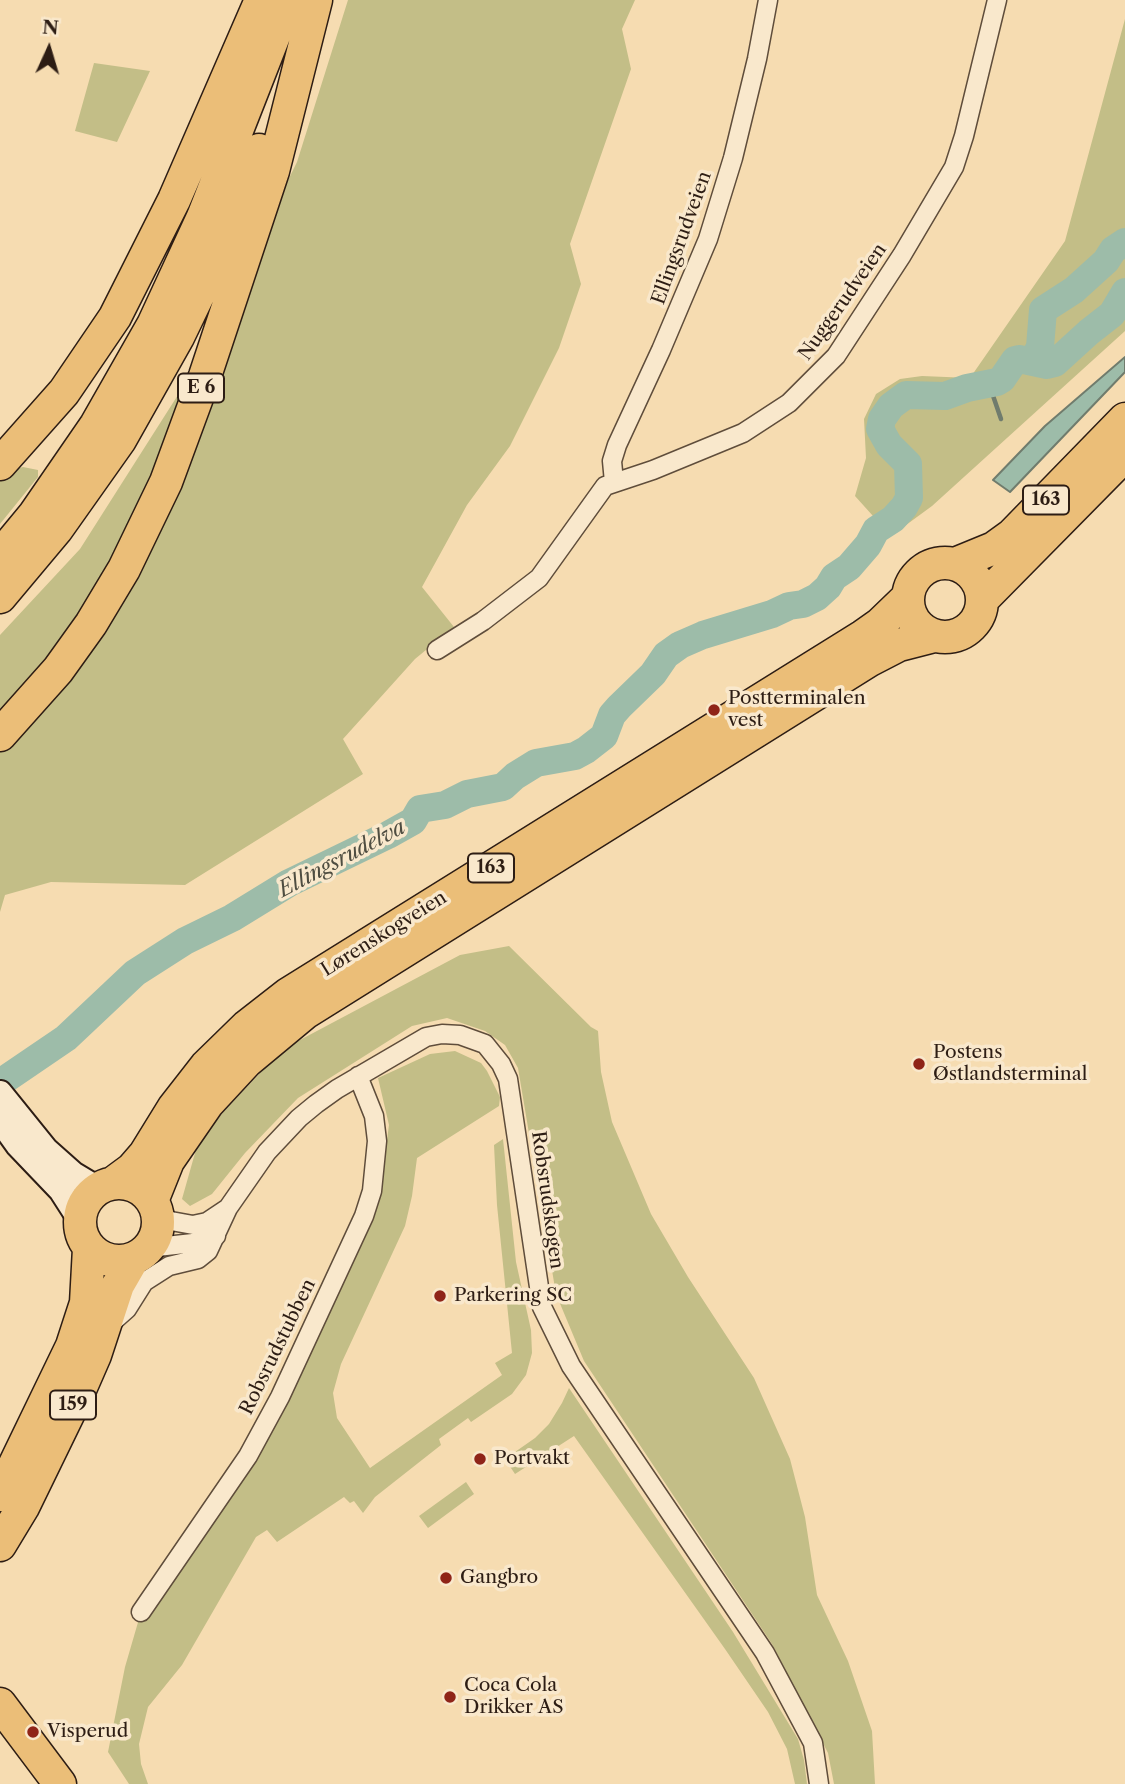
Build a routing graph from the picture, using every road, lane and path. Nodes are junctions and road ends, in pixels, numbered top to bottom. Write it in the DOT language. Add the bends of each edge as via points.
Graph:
graph roads {
  1 [pos="261,0"];
  2 [pos="288,0"];
  3 [pos="316,0"];
  4 [pos="768,0"];
  5 [pos="997,0"];
  6 [pos="1125,419"];
  7 [pos="1125,455"];
  8 [pos="0,464"];
  9 [pos="614,482"];
  10 [pos="0,555"];
  11 [pos="955,564"];
  12 [pos="0,597"];
  13 [pos="908,597"];
  14 [pos="983,599"];
  15 [pos="934,636"];
  16 [pos="437,650"];
  17 [pos="0,735"];
  18 [pos="358,1076"];
  19 [pos="0,1093"];
  20 [pos="0,1121"];
  21 [pos="24,1139"];
  22 [pos="105,1186"];
  23 [pos="155,1208"];
  24 [pos="228,1208"];
  25 [pos="79,1218"];
  26 [pos="216,1236"];
  27 [pos="89,1248"];
  28 [pos="141,1254"];
  29 [pos="104,1330"];
  30 [pos="0,1495"];
  31 [pos="0,1545"];
  32 [pos="141,1612"];
  33 [pos="0,1704"];
  34 [pos="60,1784"];
  35 [pos="819,1784"];
  1 -- 8 [label="highway" via="174,200 115,317 64,392"];
  2 -- 10 [label="highway" via="203,217 153,325 96,425 34,515"];
  3 -- 12 [label="highway, E 6" via="248,180 178,337 90,484"];
  3 -- 17 [label="highway, E 6" via="273,171 166,482 91,624 44,687"];
  4 -- 9 [label="street, Ellingsrudveien" via="733,159 712,226 617,445 612,461"];
  5 -- 9 [label="street, Nuggerudveien" via="954,167 836,356 789,403 743,433"];
  6 -- 11 [label="highway, 163" via="1012,535"];
  7 -- 14 [label="highway, 163"];
  9 -- 16 [label="street, Nuggerudveien" via="605,486 539,578"];
  11 -- 13 [label="highway, 163" via="936,563 920,572"];
  11 -- 14 [label="highway" via="978,580"];
  13 -- 15 [label="highway" via="911,617"];
  13 -- 22 [label="highway, Lørenskogveien / 163" via="863,636 288,994 206,1066 145,1154 132,1169"];
  14 -- 15 [label="highway, 163" via="981,612 969,629 950,637"];
  15 -- 23 [label="highway, Lørenskogveien / 163" via="879,655 305,1013 246,1062 208,1103 169,1161"];
  18 -- 24 [label="street, Robsrudskogen" via="316,1104 279,1137"];
  18 -- 32 [label="street, Robsrudstubben" via="370,1102 377,1136 372,1191 364,1216 248,1456"];
  18 -- 35 [label="street, Robsrudskogen" via="426,1037 442,1034 485,1044 500,1064 511,1095 542,1307 570,1367 765,1653 813,1743"];
  19 -- 21 [label="street"];
  20 -- 21 [label="street"];
  21 -- 22 [label="street"];
  21 -- 25 [label="street"];
  22 -- 23 [label="highway" via="135,1186"];
  22 -- 25 [label="highway" via="85,1201"];
  23 -- 24 [label="street, Robsrudskogen" via="171,1221 193,1225"];
  23 -- 28 [label="highway, 159" via="157,1233"];
  24 -- 26 [label="street, Robsrudskogen"];
  25 -- 27 [label="highway, 159"];
  26 -- 28 [label="street"];
  26 -- 29 [label="street, Robsrudskogen" via="198,1259 169,1266 144,1282 127,1310"];
  27 -- 28 [label="highway" via="110,1261"];
  27 -- 30 [label="highway, 159" via="86,1303 72,1346"];
  28 -- 29 [label="highway, 159" via="118,1285"];
  29 -- 31 [label="highway, 159" via="59,1434"];
  33 -- 34 [label="highway"];
}
